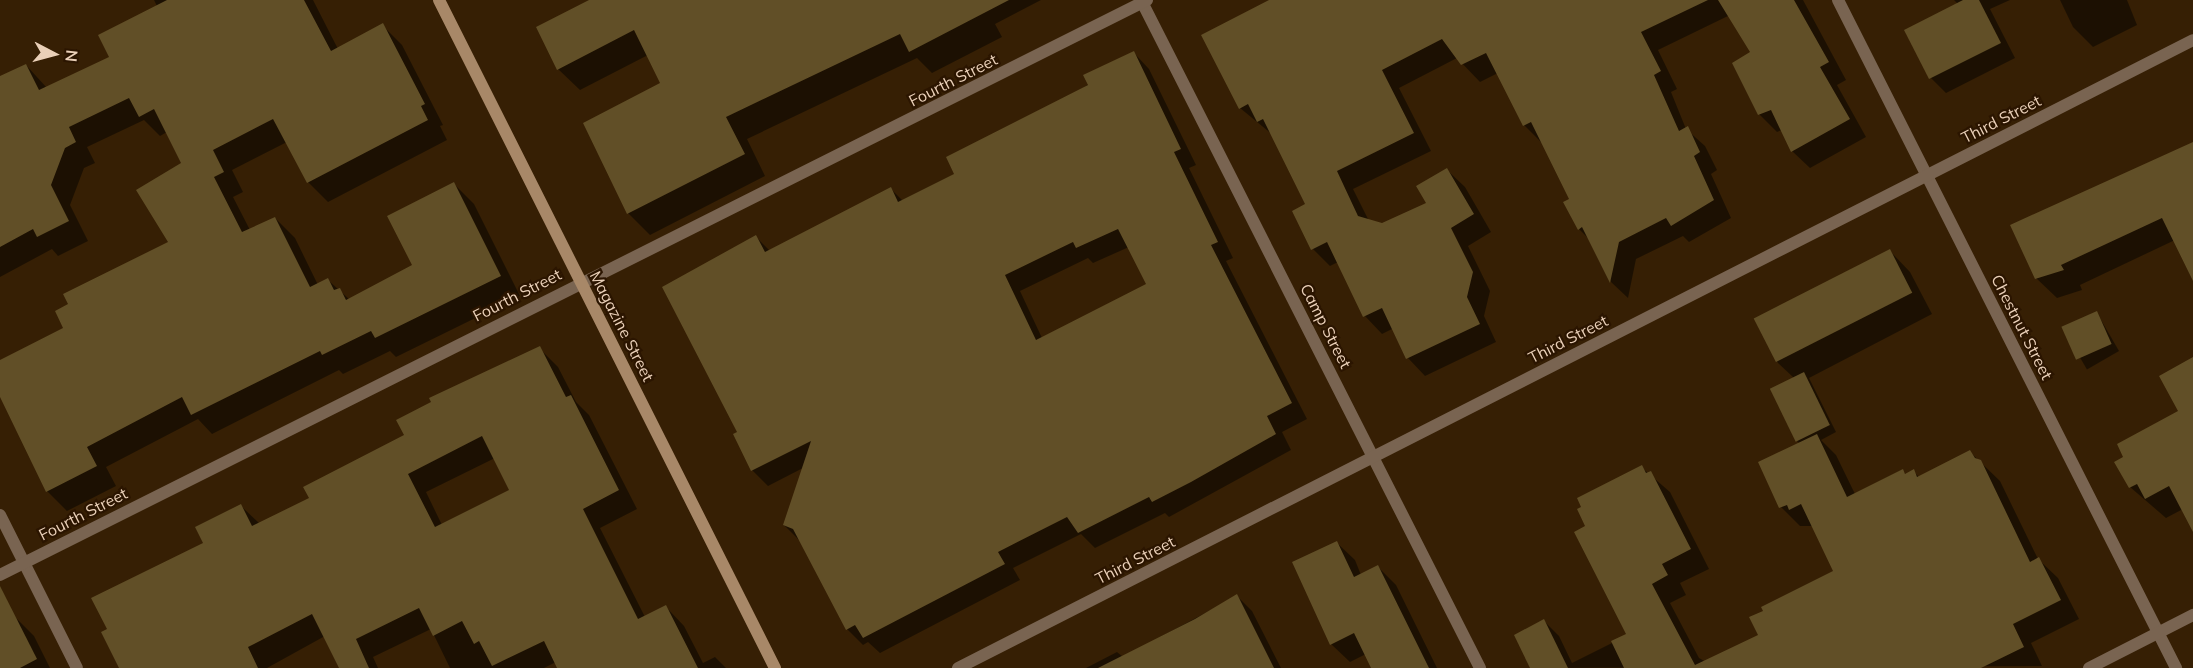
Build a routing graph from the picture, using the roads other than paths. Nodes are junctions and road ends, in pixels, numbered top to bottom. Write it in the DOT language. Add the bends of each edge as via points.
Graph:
graph roads {
  1 [pos="439,0"];
  2 [pos="1838,0"];
  3 [pos="1144,1"];
  4 [pos="2193,40"];
  5 [pos="1927,175"];
  6 [pos="581,281"];
  7 [pos="1373,457"];
  8 [pos="0,515"];
  9 [pos="24,562"];
  10 [pos="0,575"];
  11 [pos="2193,615"];
  12 [pos="2158,633"];
  13 [pos="77,668"];
  14 [pos="775,668"];
  15 [pos="958,668"];
  16 [pos="1480,668"];
  17 [pos="2089,668"];
  18 [pos="2176,668"];
  1 -- 6 [label="street, Magazine Street"];
  2 -- 5 [label="street, Chestnut Street"];
  3 -- 6 [label="street, Fourth Street" via="838,158"];
  3 -- 7 [label="street, Camp Street"];
  4 -- 5 [label="street, Third Street"];
  5 -- 7 [label="street, Third Street"];
  5 -- 12 [label="street, Chestnut Street"];
  6 -- 9 [label="street, Fourth Street"];
  6 -- 14 [label="street, Magazine Street"];
  7 -- 15 [label="street, Third Street"];
  7 -- 16 [label="street, Camp Street"];
  8 -- 9 [label="street"];
  9 -- 10 [label="street, Fourth Street"];
  9 -- 13 [label="street"];
  11 -- 12 [label="street"];
  12 -- 17 [label="street"];
  12 -- 18 [label="street, Chestnut Street"];
}
